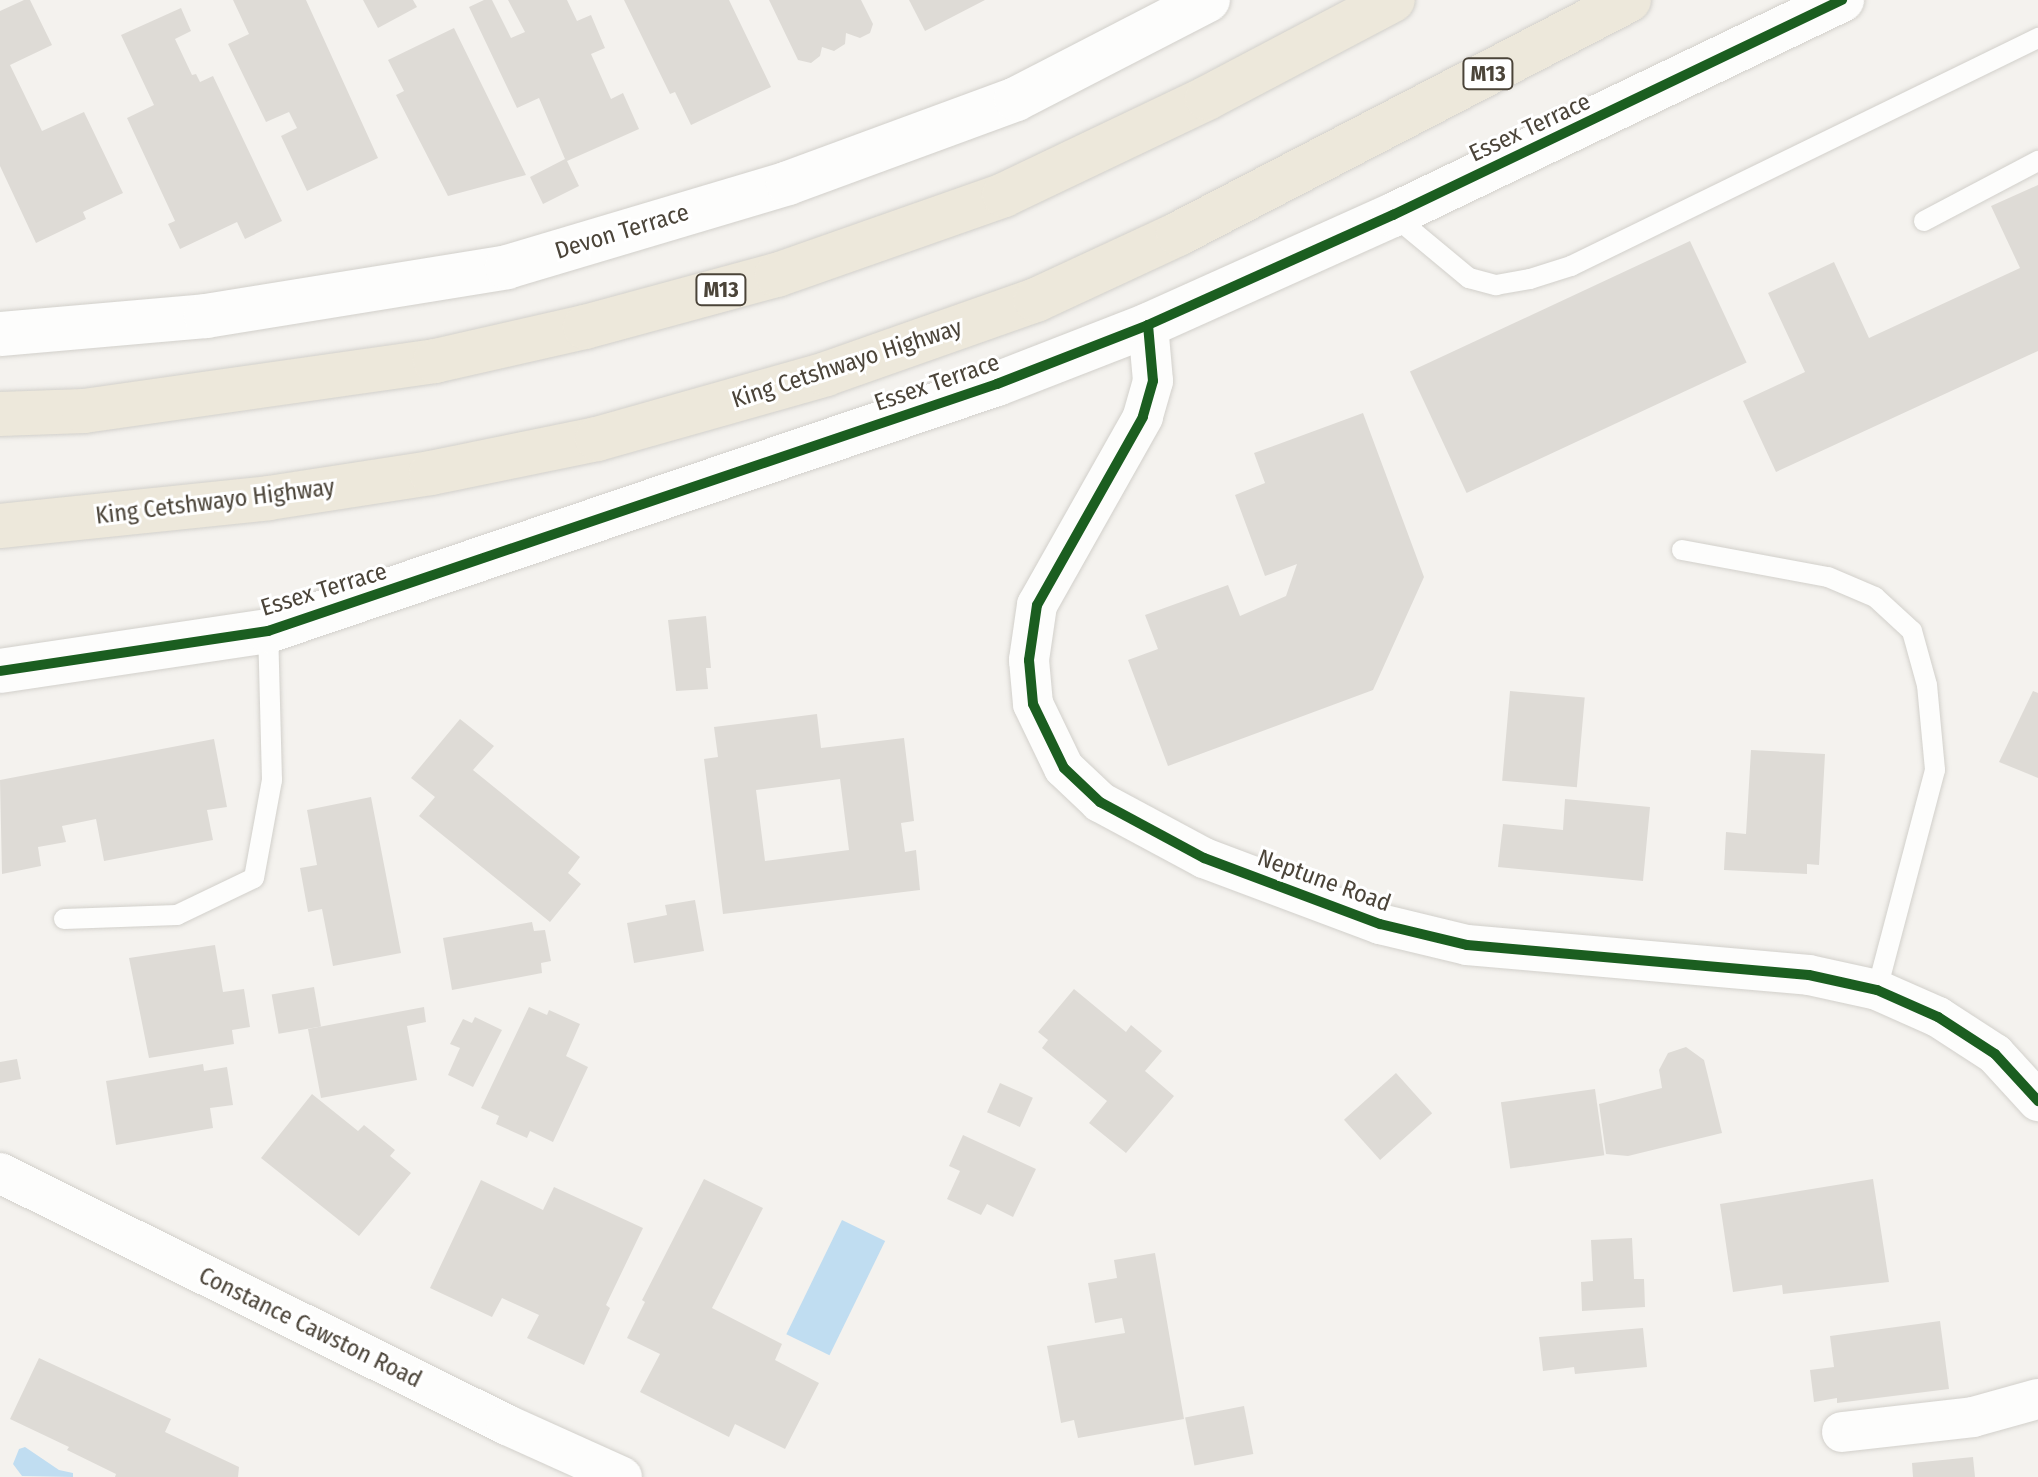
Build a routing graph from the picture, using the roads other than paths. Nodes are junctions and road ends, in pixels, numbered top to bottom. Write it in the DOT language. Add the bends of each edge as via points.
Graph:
graph roads {
  1 [pos="1208,0"];
  2 [pos="1393,0"];
  3 [pos="1629,0"];
  4 [pos="1842,0"];
  5 [pos="2038,38"];
  6 [pos="2038,161"];
  7 [pos="1393,215"];
  8 [pos="1924,221"];
  9 [pos="1148,325"];
  10 [pos="0,334"];
  11 [pos="0,414"];
  12 [pos="0,526"];
  13 [pos="1682,550"];
  14 [pos="268,631"];
  15 [pos="0,671"];
  16 [pos="64,919"];
  17 [pos="1877,990"];
  18 [pos="2038,1101"];
  19 [pos="0,1173"];
  20 [pos="2038,1399"];
  21 [pos="1842,1432"];
  22 [pos="622,1477"];
  1 -- 10 [label="street, Devon Terrace" via="1016,99 788,183 507,267 206,316"];
  2 -- 11 [label="highway, M13" via="1207,98 1004,195 777,275 435,361 84,411"];
  3 -- 12 [label="highway, King Cetshwayo Highway / M13" via="1136,254 1036,300 826,374 597,439 431,473 269,498"];
  4 -- 7 [label="street, Essex Terrace"];
  5 -- 7 [label="lane" via="1571,266 1530,279 1496,285 1469,278"];
  6 -- 8 [label="lane"];
  7 -- 9 [label="street, Essex Terrace"];
  9 -- 14 [label="street, Essex Terrace" via="997,384"];
  9 -- 17 [label="street, Neptune Road" via="1153,381 1143,417 1037,605 1029,660 1033,704 1064,768 1100,802 1204,858 1380,924 1424,935 1467,945 1809,975"];
  13 -- 17 [label="lane" via="1828,577 1875,597 1912,631 1927,685 1935,770"];
  14 -- 15 [label="street, Essex Terrace"];
  14 -- 16 [label="lane" via="272,780 254,878 177,915"];
  17 -- 18 [label="street, Neptune Road" via="1938,1017 1995,1054"];
  19 -- 22 [label="street, Constance Cawston Road"];
  20 -- 21 [label="street" via="1973,1417"];
}
